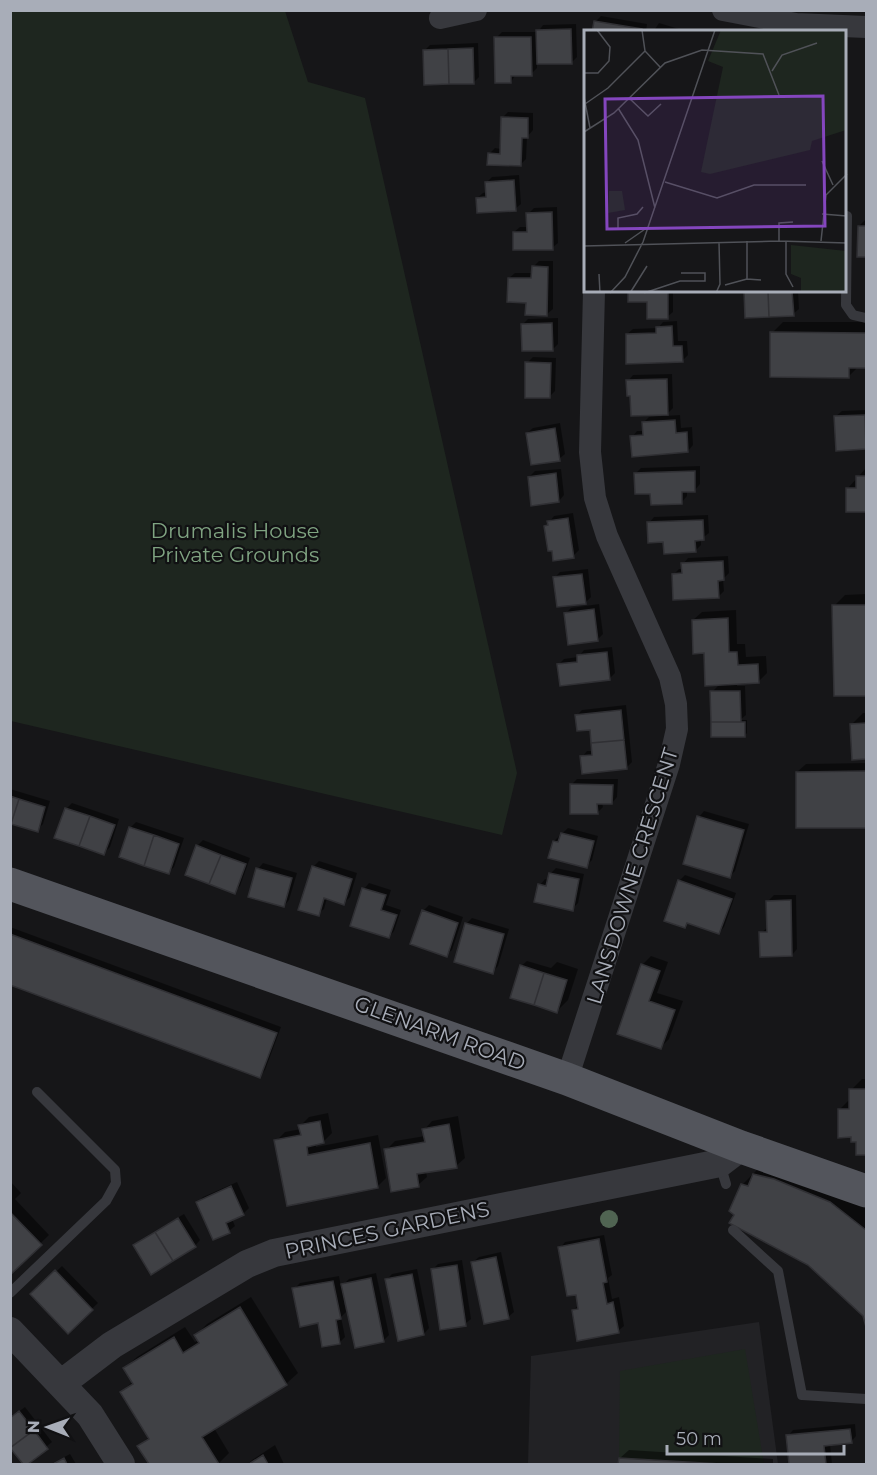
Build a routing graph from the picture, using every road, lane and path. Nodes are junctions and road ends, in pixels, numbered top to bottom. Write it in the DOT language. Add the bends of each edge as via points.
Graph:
graph roads {
  1 [pos="476,10"];
  2 [pos="723,10"];
  3 [pos="797,17"];
  4 [pos="440,18"];
  5 [pos="867,27"];
  6 [pos="594,292"];
  7 [pos="846,292"];
  8 [pos="867,318"];
  9 [pos="10,884"];
  10 [pos="567,1078"];
  11 [pos="37,1092"];
  12 [pos="729,1165"];
  13 [pos="862,1194"];
  14 [pos="733,1230"];
  15 [pos="10,1293"];
  16 [pos="10,1331"];
  17 [pos="62,1383"];
  18 [pos="867,1400"];
  19 [pos="121,1464"];
  1 -- 4 [label="street"];
  2 -- 3 [label="street"];
  3 -- 5 [label="street"];
  6 -- 10 [label="street, LANSDOWNE CRESCENT" via="590,452 595,498 607,536 670,676 677,729 666,776"];
  7 -- 8 [label="lane" via="846,305 854,315"];
  9 -- 10 [label="main road, GLENARM ROAD"];
  10 -- 12 [label="main road, GLENARM ROAD"];
  11 -- 15 [label="lane" via="115,1170 116,1183 106,1201"];
  12 -- 13 [label="main road, GLENARM ROAD"];
  12 -- 17 [label="street, PRINCES GARDENS" via="274,1253 247,1264 112,1345"];
  14 -- 18 [label="lane" via="778,1271 802,1395"];
  16 -- 17 [label="street"];
  17 -- 19 [label="street" via="90,1415"];
}
